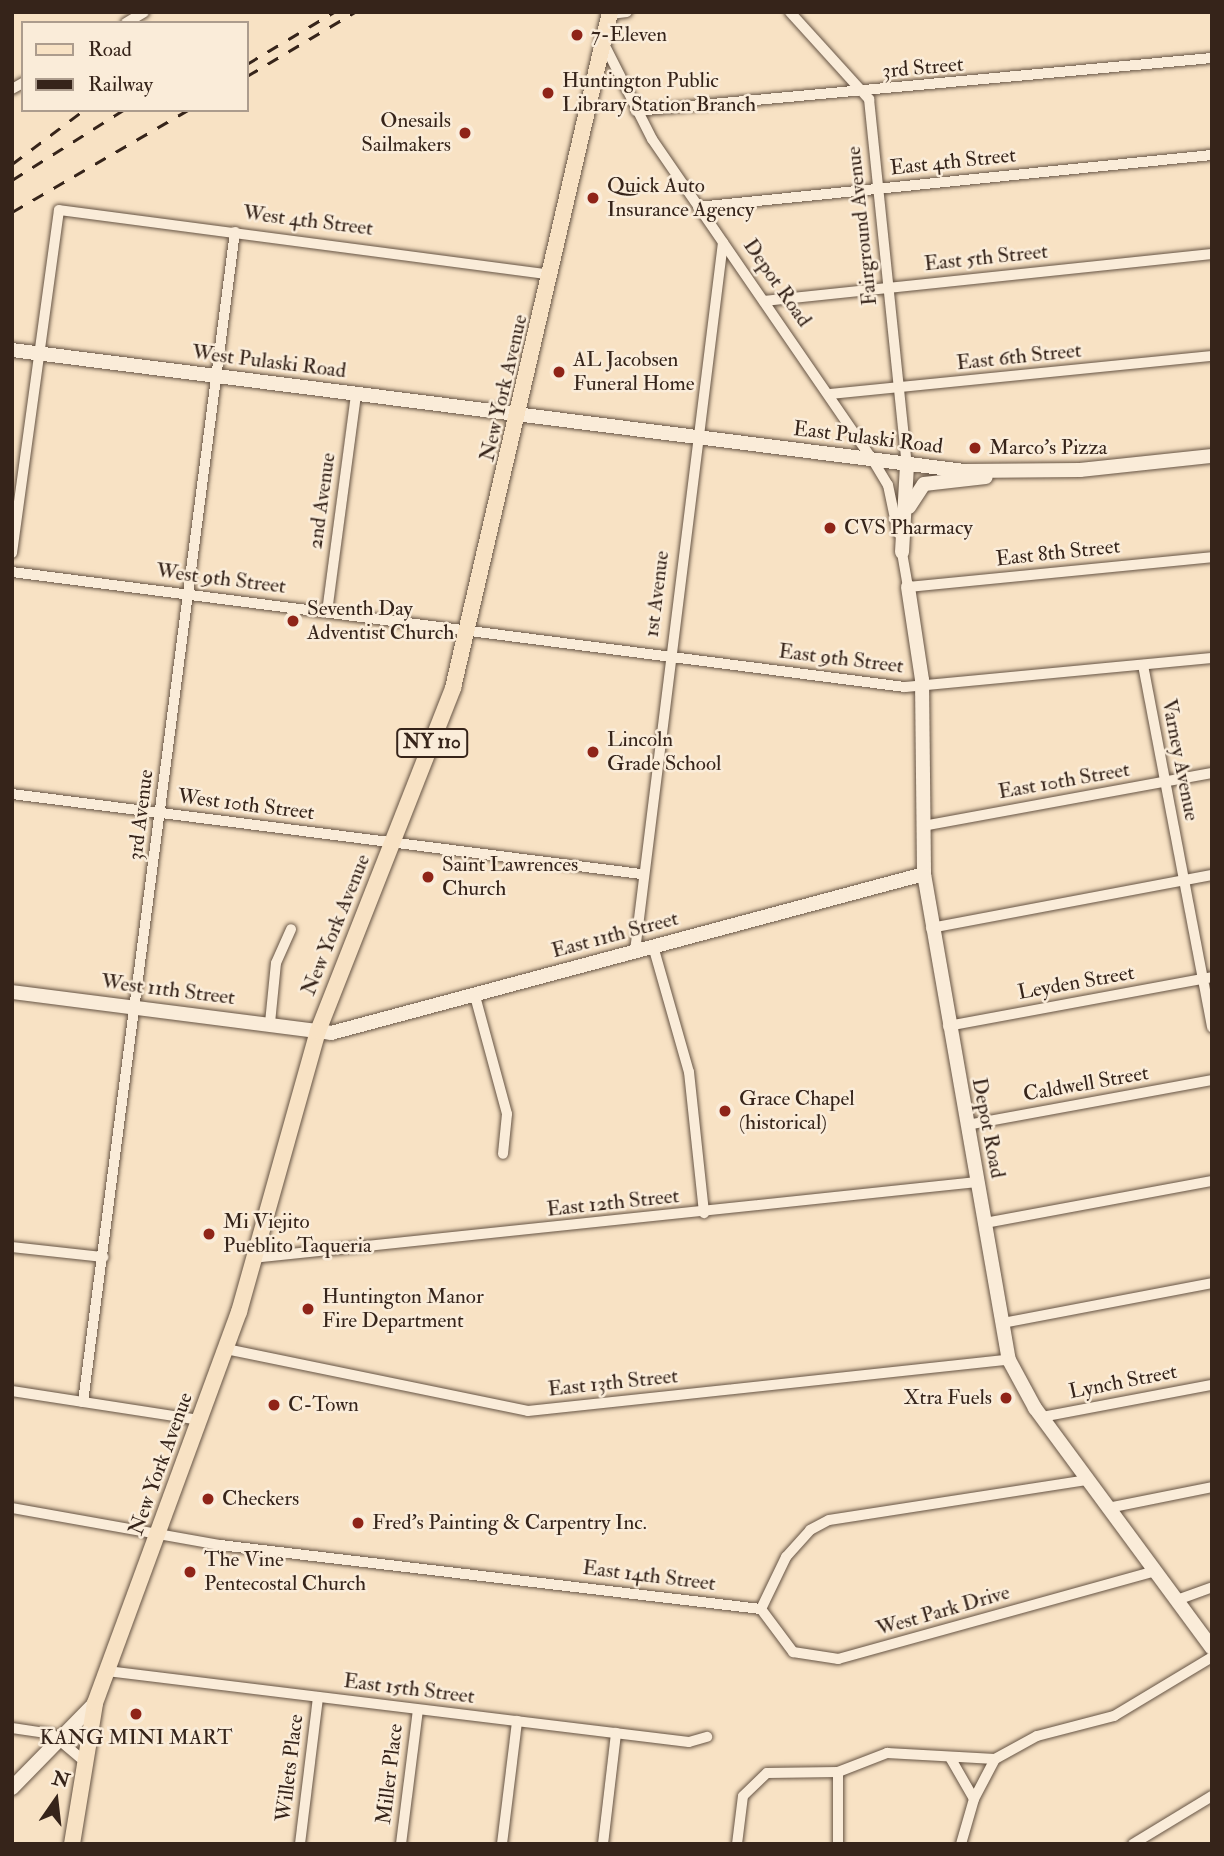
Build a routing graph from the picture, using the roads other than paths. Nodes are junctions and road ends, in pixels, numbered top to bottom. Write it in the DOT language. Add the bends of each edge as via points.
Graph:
graph roads {
  1 [pos="627,12"];
  2 [pos="790,12"];
  3 [pos="610,13"];
  4 [pos="603,42"];
  5 [pos="1212,58"];
  6 [pos="864,90"];
  7 [pos="636,111"];
  8 [pos="1212,155"];
  9 [pos="877,189"];
  10 [pos="698,207"];
  11 [pos="235,232"];
  12 [pos="723,242"];
  13 [pos="1212,254"];
  14 [pos="552,275"];
  15 [pos="888,288"];
  16 [pos="764,301"];
  17 [pos="12,350"];
  18 [pos="38,353"];
  19 [pos="1212,356"];
  20 [pos="216,377"];
  21 [pos="898,388"];
  22 [pos="356,394"];
  23 [pos="830,394"];
  24 [pos="520,416"];
  25 [pos="697,437"];
  26 [pos="1212,456"];
  27 [pos="874,462"];
  28 [pos="907,465"];
  29 [pos="991,473"];
  30 [pos="909,508"];
  31 [pos="902,552"];
  32 [pos="12,553"];
  33 [pos="1212,557"];
  34 [pos="12,572"];
  35 [pos="908,587"];
  36 [pos="188,595"];
  37 [pos="327,612"];
  38 [pos="466,630"];
  39 [pos="668,658"];
  40 [pos="1212,658"];
  41 [pos="1143,665"];
  42 [pos="922,686"];
  43 [pos="1212,773"];
  44 [pos="1165,783"];
  45 [pos="12,794"];
  46 [pos="161,814"];
  47 [pos="923,826"];
  48 [pos="391,844"];
  49 [pos="641,874"];
  50 [pos="924,874"];
  51 [pos="1212,875"];
  52 [pos="1184,881"];
  53 [pos="931,928"];
  54 [pos="291,929"];
  55 [pos="653,946"];
  56 [pos="635,951"];
  57 [pos="1207,978"];
  58 [pos="12,992"];
  59 [pos="475,996"];
  60 [pos="137,1007"];
  61 [pos="270,1023"];
  62 [pos="948,1026"];
  63 [pos="1212,1027"];
  64 [pos="318,1031"];
  65 [pos="1212,1080"];
  66 [pos="967,1125"];
  67 [pos="503,1154"];
  68 [pos="1212,1181"];
  69 [pos="977,1182"];
  70 [pos="704,1213"];
  71 [pos="985,1223"];
  72 [pos="12,1247"];
  73 [pos="103,1256"];
  74 [pos="252,1258"];
  75 [pos="1212,1283"];
  76 [pos="1003,1323"];
  77 [pos="226,1349"];
  78 [pos="1009,1360"];
  79 [pos="1212,1384"];
  80 [pos="12,1391"];
  81 [pos="83,1402"];
  82 [pos="1042,1417"];
  83 [pos="200,1420"];
  84 [pos="1088,1480"];
  85 [pos="1212,1488"];
  86 [pos="12,1508"];
  87 [pos="1108,1508"];
  88 [pos="158,1533"];
  89 [pos="1155,1571"];
  90 [pos="1212,1587"];
  91 [pos="1177,1600"];
  92 [pos="761,1609"];
  93 [pos="1212,1648"];
  94 [pos="1212,1657"];
  95 [pos="107,1671"];
  96 [pos="318,1697"];
  97 [pos="94,1703"];
  98 [pos="418,1710"];
  99 [pos="517,1721"];
  100 [pos="12,1728"];
  101 [pos="616,1733"];
  102 [pos="60,1737"];
  103 [pos="707,1737"];
  104 [pos="82,1759"];
  105 [pos="951,1759"];
  106 [pos="995,1759"];
  107 [pos="838,1772"];
  108 [pos="12,1788"];
  109 [pos="1212,1796"];
  110 [pos="974,1799"];
  111 [pos="72,1844"];
  112 [pos="300,1844"];
  113 [pos="401,1844"];
  114 [pos="502,1844"];
  115 [pos="603,1844"];
  116 [pos="737,1844"];
  117 [pos="838,1844"];
  118 [pos="961,1844"];
  119 [pos="1133,1844"];
  1 -- 3 [label="street"];
  2 -- 6 [label="street"];
  3 -- 4 [label="main road, New York Avenue / NY 110"];
  4 -- 7 [label="street, Depot Road"];
  4 -- 14 [label="main road, New York Avenue / NY 110"];
  5 -- 6 [label="street, 3rd Street"];
  6 -- 7 [label="street, 3rd Street"];
  6 -- 9 [label="street, Fairground Avenue"];
  7 -- 10 [label="street, Depot Road"];
  8 -- 9 [label="street, East 4th Street"];
  9 -- 10 [label="street, East 4th Street"];
  9 -- 15 [label="street, Fairground Avenue"];
  10 -- 12 [label="street, Depot Road"];
  11 -- 14 [label="street, West 4th Street"];
  11 -- 18 [label="street, West 4th Street" via="59,210"];
  11 -- 20 [label="street, 3rd Avenue"];
  12 -- 16 [label="street, Depot Road"];
  12 -- 25 [label="street, 1st Avenue"];
  13 -- 15 [label="street, East 5th Street"];
  14 -- 24 [label="main road, New York Avenue / NY 110"];
  15 -- 16 [label="street, East 5th Street"];
  15 -- 21 [label="street, Fairground Avenue"];
  16 -- 23 [label="street, Depot Road"];
  17 -- 18 [label="street, West Pulaski Road"];
  18 -- 20 [label="street, West Pulaski Road"];
  18 -- 32 [label="street"];
  19 -- 21 [label="street, East 6th Street"];
  20 -- 22 [label="street, West Pulaski Road"];
  20 -- 36 [label="street, 3rd Avenue"];
  21 -- 23 [label="street, East 6th Street"];
  21 -- 28 [label="street, Fairground Avenue"];
  22 -- 24 [label="street, West Pulaski Road"];
  22 -- 37 [label="street, 2nd Avenue"];
  23 -- 27 [label="street, Depot Road"];
  24 -- 25 [label="street, East Pulaski Road"];
  24 -- 38 [label="main road, New York Avenue / NY 110"];
  25 -- 27 [label="street, East Pulaski Road"];
  25 -- 39 [label="street, 1st Avenue"];
  26 -- 29 [label="street, East Pulaski Road"];
  27 -- 28 [label="street, East Pulaski Road"];
  27 -- 31 [label="street, Depot Road" via="888,485"];
  28 -- 29 [label="street, East Pulaski Road"];
  28 -- 30 [label="street, Depot Road"];
  29 -- 30 [label="street" via="981,481 924,484"];
  30 -- 31 [label="street, Depot Road"];
  31 -- 35 [label="street, Depot Road"];
  33 -- 35 [label="street, East 8th Street"];
  34 -- 36 [label="street, West 9th Street"];
  35 -- 42 [label="street, Depot Road"];
  36 -- 37 [label="street, West 9th Street"];
  36 -- 46 [label="street, 3rd Avenue"];
  37 -- 38 [label="street, West 9th Street"];
  38 -- 39 [label="street, East 9th Street"];
  38 -- 48 [label="main road, New York Avenue / NY 110" via="453,688"];
  39 -- 42 [label="street, East 9th Street"];
  39 -- 49 [label="street, 1st Avenue"];
  40 -- 41 [label="street, East 9th Street"];
  41 -- 42 [label="street, East 9th Street"];
  41 -- 44 [label="street, Varney Avenue"];
  42 -- 47 [label="street, Depot Road"];
  43 -- 44 [label="street, East 10th Street"];
  44 -- 47 [label="street, East 10th Street"];
  44 -- 52 [label="street, Varney Avenue"];
  45 -- 46 [label="street, West 10th Street"];
  46 -- 48 [label="street, West 10th Street"];
  46 -- 60 [label="street, 3rd Avenue"];
  47 -- 50 [label="street, Depot Road"];
  48 -- 49 [label="street"];
  48 -- 64 [label="main road, New York Avenue / NY 110"];
  49 -- 56 [label="street, 1st Avenue"];
  50 -- 53 [label="street, Depot Road"];
  50 -- 55 [label="street, East 11th Street"];
  51 -- 52 [label="street"];
  52 -- 53 [label="street"];
  52 -- 57 [label="street, Varney Avenue"];
  53 -- 62 [label="street, Depot Road"];
  54 -- 61 [label="street" via="276,964"];
  55 -- 56 [label="street, East 11th Street"];
  55 -- 70 [label="street" via="689,1072"];
  56 -- 59 [label="street, East 11th Street"];
  57 -- 62 [label="street, Leyden Street"];
  57 -- 63 [label="street, Varney Avenue"];
  58 -- 60 [label="street, West 11th Street"];
  59 -- 64 [label="street, East 11th Street" via="338,1032"];
  59 -- 67 [label="street" via="508,1114"];
  60 -- 61 [label="street, West 11th Street"];
  60 -- 73 [label="street, 3rd Avenue"];
  61 -- 64 [label="street, West 11th Street"];
  62 -- 66 [label="street, Depot Road"];
  64 -- 74 [label="main road, New York Avenue / NY 110"];
  65 -- 66 [label="street, Caldwell Street"];
  66 -- 69 [label="street, Depot Road"];
  68 -- 71 [label="street"];
  69 -- 70 [label="street, East 12th Street"];
  69 -- 71 [label="street, Depot Road"];
  70 -- 74 [label="street, East 12th Street"];
  71 -- 76 [label="street, Depot Road"];
  72 -- 73 [label="street"];
  73 -- 81 [label="street, 3rd Avenue"];
  74 -- 77 [label="main road, New York Avenue / NY 110"];
  75 -- 76 [label="street"];
  76 -- 78 [label="street, Depot Road"];
  77 -- 78 [label="street, East 13th Street" via="528,1411"];
  77 -- 83 [label="main road, New York Avenue / NY 110"];
  78 -- 82 [label="street, Depot Road"];
  79 -- 82 [label="street, Lynch Street"];
  80 -- 81 [label="street"];
  81 -- 83 [label="street"];
  82 -- 84 [label="street, Depot Road"];
  83 -- 88 [label="main road, New York Avenue / NY 110"];
  84 -- 87 [label="street, Depot Road"];
  84 -- 92 [label="street" via="829,1520 810,1530 786,1557"];
  85 -- 87 [label="street"];
  86 -- 88 [label="street, East 14th Street"];
  87 -- 89 [label="street, Depot Road"];
  88 -- 92 [label="street, East 14th Street"];
  88 -- 95 [label="main road, New York Avenue / NY 110"];
  89 -- 91 [label="street, Depot Road"];
  89 -- 92 [label="street, West Park Drive" via="838,1659 793,1652 778,1639"];
  90 -- 91 [label="street"];
  91 -- 93 [label="street, Depot Road"];
  94 -- 106 [label="street" via="1114,1716 1037,1736"];
  95 -- 96 [label="street, East 15th Street"];
  95 -- 97 [label="main road, New York Avenue / NY 110"];
  96 -- 98 [label="street, East 15th Street"];
  96 -- 112 [label="street, Willets Place"];
  97 -- 102 [label="street"];
  97 -- 104 [label="main road, New York Avenue / NY 110"];
  98 -- 99 [label="street, East 15th Street"];
  98 -- 113 [label="street, Miller Place"];
  99 -- 101 [label="street, East 15th Street"];
  99 -- 114 [label="street"];
  100 -- 102 [label="street"];
  101 -- 103 [label="street, East 15th Street" via="689,1742"];
  101 -- 115 [label="street"];
  102 -- 104 [label="street"];
  102 -- 108 [label="street"];
  104 -- 111 [label="main road, New York Avenue / NY 110"];
  105 -- 106 [label="street"];
  105 -- 107 [label="street" via="887,1754"];
  105 -- 110 [label="street"];
  106 -- 110 [label="street"];
  107 -- 116 [label="street" via="780,1768 760,1777 740,1805"];
  107 -- 117 [label="street"];
  109 -- 119 [label="street"];
  110 -- 118 [label="street"];
}
